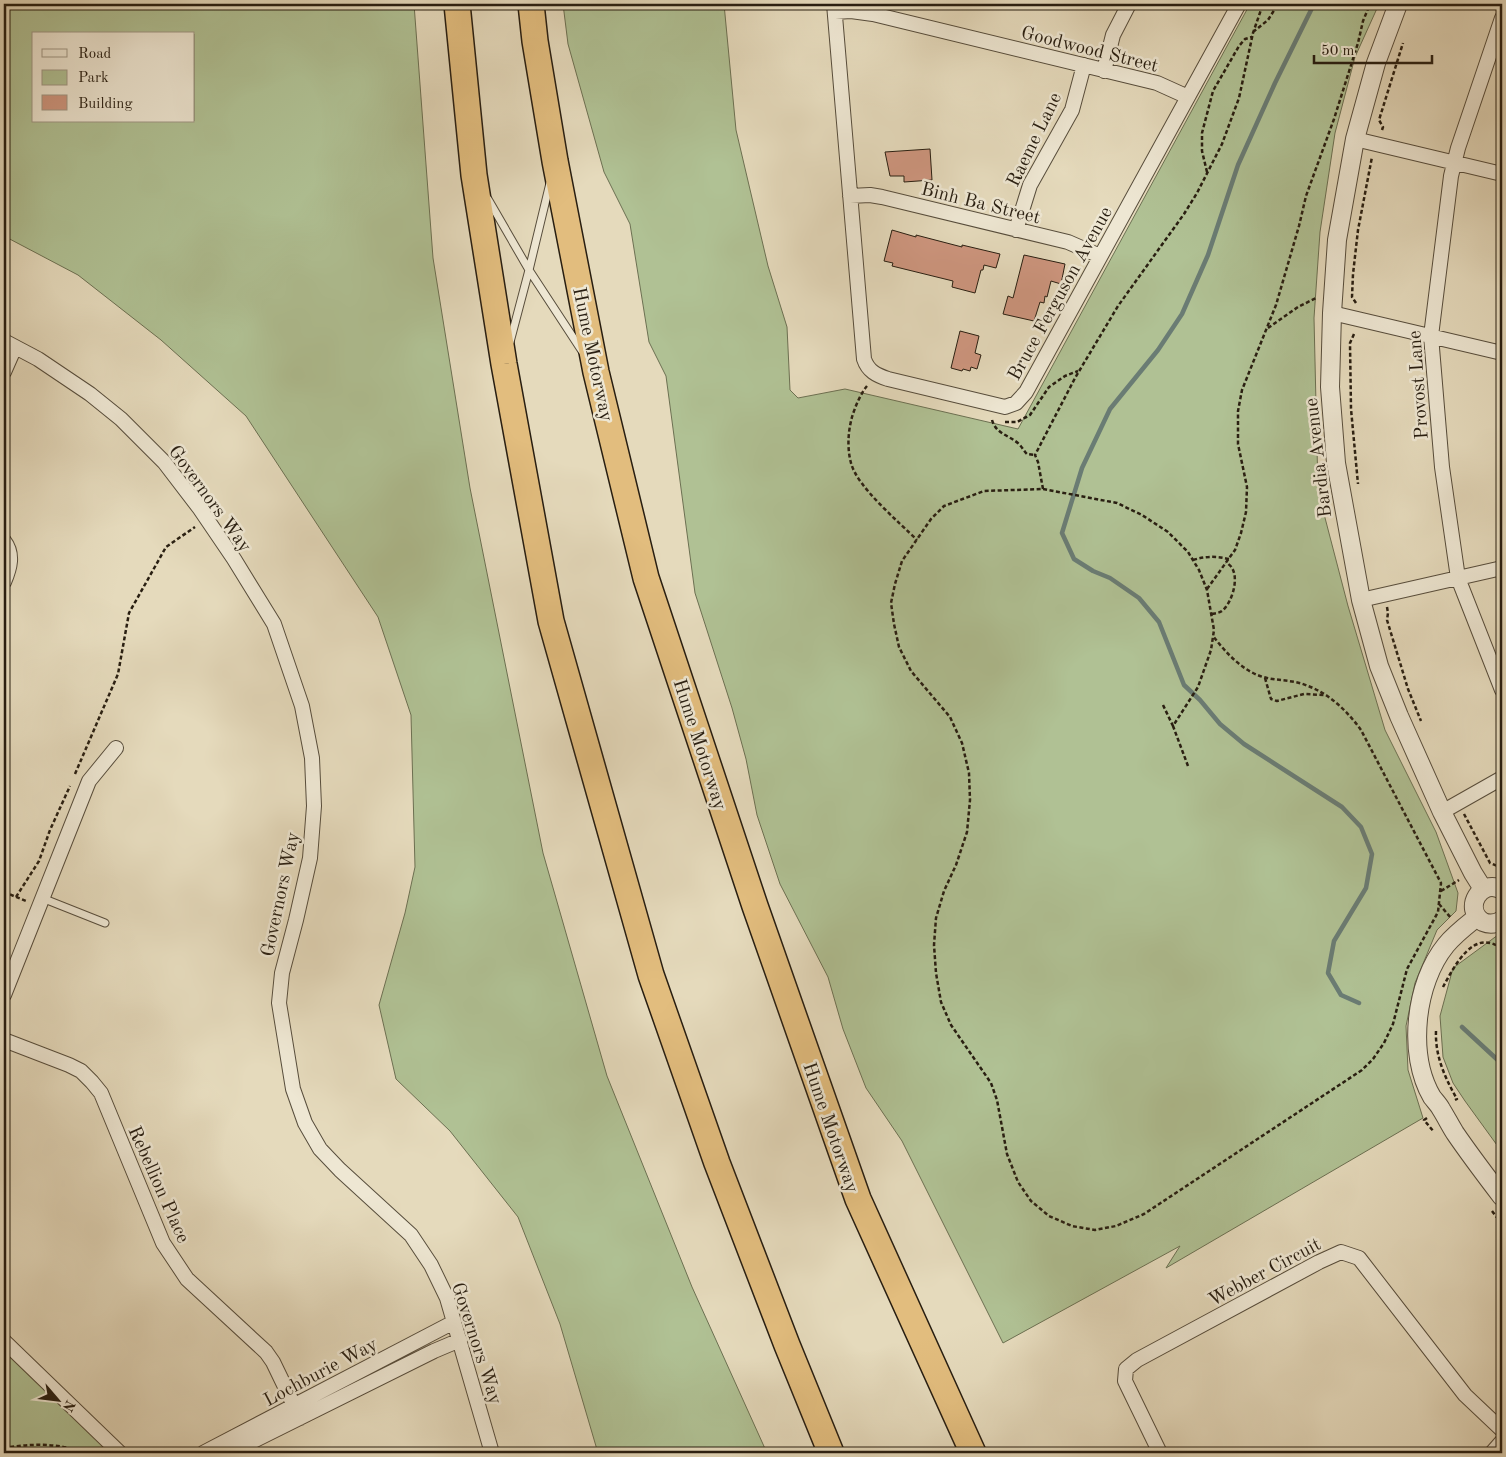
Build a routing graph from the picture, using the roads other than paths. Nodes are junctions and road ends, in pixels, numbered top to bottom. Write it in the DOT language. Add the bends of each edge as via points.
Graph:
graph roads {
  1 [pos="457,4"];
  2 [pos="531,4"];
  3 [pos="1129,4"];
  4 [pos="1239,4"];
  5 [pos="1398,4"];
  6 [pos="835,8"];
  7 [pos="1502,18"];
  8 [pos="1084,65"];
  9 [pos="1104,71"];
  10 [pos="1188,97"];
  11 [pos="1355,139"];
  12 [pos="555,160"];
  13 [pos="1455,162"];
  14 [pos="1502,174"];
  15 [pos="474,175"];
  16 [pos="850,196"];
  17 [pos="1016,230"];
  18 [pos="1100,256"];
  19 [pos="529,270"];
  20 [pos="1332,313"];
  21 [pos="1431,336"];
  22 [pos="9,344"];
  23 [pos="1502,353"];
  24 [pos="504,364"];
  25 [pos="4,372"];
  26 [pos="596,372"];
  27 [pos="4,541"];
  28 [pos="1502,568"];
  29 [pos="1458,578"];
  30 [pos="4,582"];
  31 [pos="1361,600"];
  32 [pos="1502,690"];
  33 [pos="116,748"];
  34 [pos="1502,778"];
  35 [pos="1442,812"];
  36 [pos="1483,889"];
  37 [pos="1502,890"];
  38 [pos="41,902"];
  39 [pos="1477,917"];
  40 [pos="1502,920"];
  41 [pos="105,924"];
  42 [pos="4,995"];
  43 [pos="4,1040"];
  44 [pos="1502,1197"];
  45 [pos="454,1322"];
  46 [pos="460,1340"];
  47 [pos="4,1341"];
  48 [pos="297,1412"];
  49 [pos="1502,1430"];
  50 [pos="1502,1436"];
  51 [pos="120,1453"];
  52 [pos="204,1453"];
  53 [pos="229,1453"];
  54 [pos="492,1453"];
  55 [pos="830,1453"];
  56 [pos="974,1453"];
  57 [pos="1160,1453"];
  58 [pos="1486,1453"];
  1 -- 15 [label="highway"];
  2 -- 12 [label="highway, Hume Motorway"];
  3 -- 9 [label="street" via="1113,35"];
  4 -- 10 [label="street, Bruce Ferguson Avenue"];
  5 -- 11 [label="street, Bardia Avenue" via="1376,63"];
  6 -- 8 [label="street, Goodwood Street" via="873,14"];
  6 -- 16 [label="street, Bruce Ferguson Avenue"];
  7 -- 13 [label="street, Provost Lane"];
  8 -- 9 [label="street, Goodwood Street"];
  8 -- 17 [label="street, Raeme Lane" via="1072,110 1030,185"];
  9 -- 10 [label="street, Goodwood Street" via="1157,83"];
  10 -- 18 [label="street, Bruce Ferguson Avenue"];
  11 -- 13 [label="street"];
  11 -- 20 [label="street, Bardia Avenue" via="1336,240"];
  12 -- 19 [label="lane"];
  12 -- 26 [label="highway, Hume Motorway"];
  13 -- 14 [label="street"];
  13 -- 21 [label="street, Provost Lane"];
  15 -- 19 [label="lane"];
  15 -- 24 [label="highway"];
  16 -- 17 [label="street, Binh Ba Street" via="882,197"];
  16 -- 18 [label="street, Bruce Ferguson Avenue" via="864,359 869,369 888,380 999,407 1016,403 1026,392"];
  17 -- 18 [label="street, Binh Ba Street" via="1068,242"];
  19 -- 24 [label="lane"];
  19 -- 26 [label="lane"];
  20 -- 21 [label="street"];
  20 -- 31 [label="street, Bardia Avenue" via="1330,387 1336,463"];
  21 -- 23 [label="street"];
  21 -- 29 [label="street, Provost Lane" via="1442,467"];
  22 -- 25 [label="street"];
  22 -- 45 [label="street, Governors Way" via="90,394 121,419 164,462 207,519 274,624 302,706 312,758 314,806 310,858 282,973 279,1003 293,1089 304,1123 320,1149 410,1235 431,1266 447,1298"];
  24 -- 55 [label="highway" via="551,621 651,975 717,1163"];
  26 -- 56 [label="highway, Hume Motorway" via="646,578 854,1190"];
  27 -- 30 [label="street" via="11,560"];
  28 -- 29 [label="street"];
  29 -- 31 [label="street"];
  29 -- 32 [label="street, Provost Lane"];
  31 -- 35 [label="street, Bardia Avenue" via="1379,666"];
  33 -- 38 [label="street" via="89,781"];
  34 -- 35 [label="street"];
  35 -- 36 [label="street, Bardia Avenue"];
  36 -- 37 [label="street" via="1494,887"];
  36 -- 39 [label="street" via="1473,905"];
  38 -- 41 [label="lane"];
  38 -- 42 [label="street"];
  39 -- 40 [label="street" via="1494,924"];
  39 -- 44 [label="street" via="1446,945 1431,970 1420,1002 1418,1048 1422,1072 1432,1096"];
  43 -- 48 [label="street, Rebellion Place" via="75,1068 101,1093 163,1243 187,1278 266,1352"];
  45 -- 46 [label="street, Governors Way"];
  45 -- 48 [label="street, Lochburie Way"];
  46 -- 48 [label="street, Lochburie Way"];
  46 -- 54 [label="street, Governors Way"];
  47 -- 51 [label="street"];
  48 -- 52 [label="street, Lochburie Way"];
  48 -- 53 [label="street, Lochburie Way"];
  49 -- 57 [label="street, Webber Circuit" via="1465,1395 1359,1258 1341,1252 1137,1360 1126,1369 1125,1381"];
  50 -- 58 [label="lane"];
}
